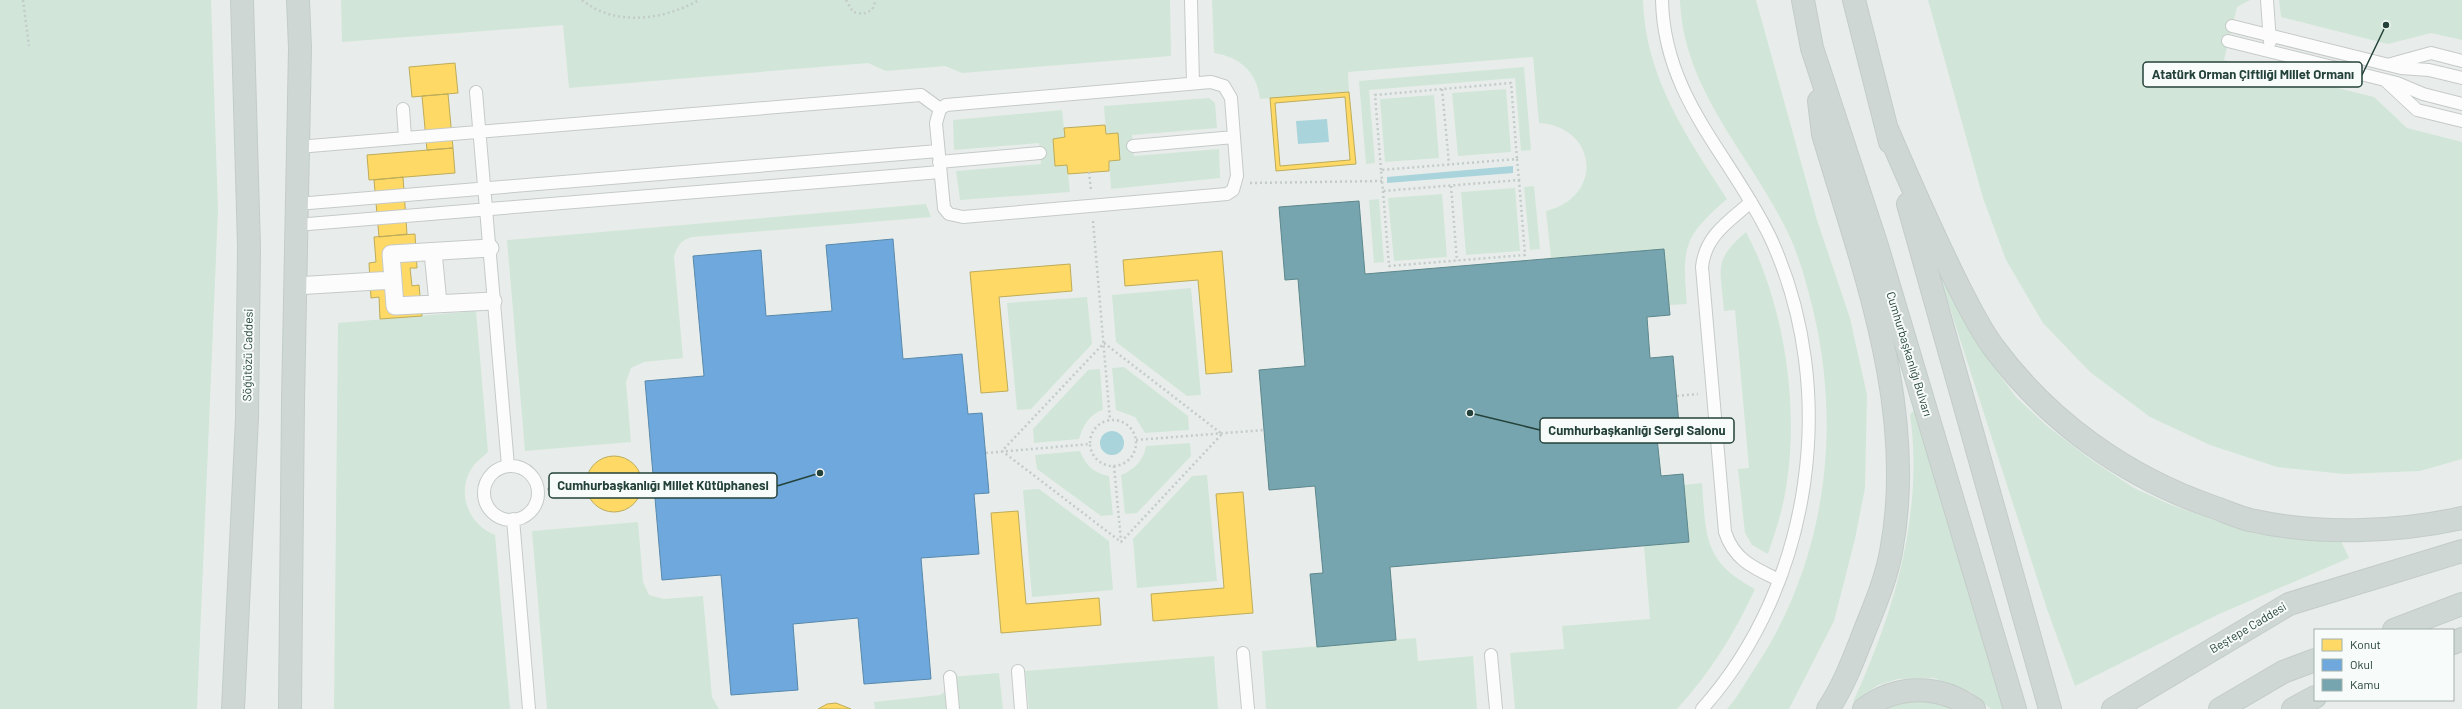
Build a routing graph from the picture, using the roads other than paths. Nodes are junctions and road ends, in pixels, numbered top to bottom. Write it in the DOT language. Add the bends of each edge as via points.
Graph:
graph roads {
  1 [pos="242,0"];
  2 [pos="298,0"];
  3 [pos="1191,0"];
  4 [pos="1662,0"];
  5 [pos="1803,0"];
  6 [pos="1854,0"];
  7 [pos="2267,0"];
  8 [pos="2232,26"];
  9 [pos="2270,35"];
  10 [pos="2228,41"];
  11 [pos="1812,48"];
  12 [pos="2271,51"];
  13 [pos="2462,61"];
  14 [pos="2388,65"];
  15 [pos="2462,78"];
  16 [pos="2384,79"];
  17 [pos="1193,83"];
  18 [pos="476,92"];
  19 [pos="2462,104"];
  20 [pos="403,109"];
  21 [pos="940,109"];
  22 [pos="2462,121"];
  23 [pos="1887,129"];
  24 [pos="480,132"];
  25 [pos="1234,137"];
  26 [pos="405,138"];
  27 [pos="1133,146"];
  28 [pos="298,147"];
  29 [pos="1040,153"];
  30 [pos="939,162"];
  31 [pos="484,189"];
  32 [pos="1751,202"];
  33 [pos="486,210"];
  34 [pos="296,215"];
  35 [pos="490,248"];
  36 [pos="433,252"];
  37 [pos="393,280"];
  38 [pos="295,286"];
  39 [pos="493,301"];
  40 [pos="438,303"];
  41 [pos="508,466"];
  42 [pos="2462,518"];
  43 [pos="513,520"];
  44 [pos="2462,551"];
  45 [pos="1779,580"];
  46 [pos="2462,604"];
  47 [pos="2397,629"];
  48 [pos="1243,653"];
  49 [pos="1491,655"];
  50 [pos="2314,660"];
  51 [pos="1018,671"];
  52 [pos="950,677"];
  53 [pos="2314,698"];
  54 [pos="233,709"];
  55 [pos="290,709"];
  56 [pos="529,709"];
  57 [pos="953,709"];
  58 [pos="1021,709"];
  59 [pos="1248,709"];
  60 [pos="1496,709"];
  61 [pos="1702,709"];
  62 [pos="1828,709"];
  63 [pos="1864,709"];
  64 [pos="1974,709"];
  65 [pos="2015,709"];
  66 [pos="2050,709"];
  67 [pos="2113,709"];
  68 [pos="2220,709"];
  69 [pos="2293,709"];
  1 -- 54 [label="main road, Söğütözü Caddesi" via="249,247 243,538"];
  2 -- 28 [label="main road"];
  3 -- 17 [label="lane"];
  4 -- 32 [label="lane" via="1662,16 1670,54 1680,82 1695,116"];
  5 -- 11 [label="main road, Cumhurbaşkanlığı Bulvarı"];
  6 -- 23 [label="main road"];
  7 -- 9 [label="lane"];
  8 -- 9 [label="lane"];
  9 -- 12 [label="lane"];
  9 -- 14 [label="lane"];
  10 -- 12 [label="lane"];
  11 -- 62 [label="main road" via="1823,134 1885,352 1898,439 1900,477 1891,554 1880,592 1859,646"];
  11 -- 65 [label="main road, Cumhurbaşkanlığı Bulvarı" via="1877,246"];
  12 -- 16 [label="lane"];
  13 -- 14 [label="lane" via="2432,53"];
  14 -- 15 [label="lane" via="2429,70"];
  14 -- 16 [label="lane"];
  16 -- 19 [label="lane" via="2423,94"];
  16 -- 22 [label="lane" via="2417,110"];
  17 -- 21 [label="lane" via="953,103"];
  17 -- 25 [label="lane" via="1218,83 1228,91"];
  18 -- 24 [label="lane"];
  20 -- 26 [label="lane"];
  21 -- 24 [label="lane" via="921,95"];
  21 -- 30 [label="lane" via="936,123"];
  23 -- 42 [label="main road" via="1941,251 1993,346 2025,386 2095,447 2142,477 2193,500 2249,520 2315,528 2350,529 2433,524"];
  23 -- 66 [label="main road"];
  24 -- 26 [label="lane"];
  24 -- 31 [label="lane"];
  25 -- 27 [label="lane"];
  25 -- 30 [label="lane" via="1236,183 1233,190 1220,196 956,216 949,214 944,208"];
  26 -- 28 [label="lane"];
  28 -- 34 [label="main road"];
  29 -- 30 [label="lane"];
  30 -- 31 [label="lane"];
  30 -- 33 [label="lane"];
  31 -- 33 [label="lane"];
  31 -- 34 [label="lane"];
  32 -- 45 [label="lane" via="1770,239 1788,285 1800,334 1807,385 1806,482 1797,526"];
  32 -- 45 [label="lane" via="1711,239 1703,257 1702,267 1725,532 1738,557 1746,564"];
  33 -- 34 [label="lane"];
  33 -- 35 [label="lane"];
  34 -- 38 [label="main road"];
  35 -- 36 [label="street"];
  35 -- 39 [label="lane"];
  36 -- 37 [label="street" via="391,254"];
  36 -- 40 [label="street"];
  37 -- 38 [label="street"];
  37 -- 40 [label="street" via="395,306"];
  38 -- 55 [label="main road"];
  39 -- 40 [label="street"];
  39 -- 41 [label="lane"];
  41 -- 43 [label="lane" via="498,469 489,476 484,494 486,503 497,516"];
  41 -- 43 [label="lane" via="525,470 532,477 537,490 536,503 531,511"];
  43 -- 56 [label="lane"];
  44 -- 67 [label="main road, Beştepe Caddesi" via="2289,604"];
  45 -- 61 [label="lane" via="1755,634 1716,693"];
  46 -- 47 [label="main road"];
  48 -- 59 [label="lane"];
  49 -- 60 [label="lane"];
  50 -- 68 [label="main road" via="2283,672"];
  51 -- 58 [label="lane"];
  52 -- 57 [label="lane"];
  53 -- 69 [label="main road"];
  63 -- 64 [label="main road" via="1895,692 1920,690 1948,695"];
}
